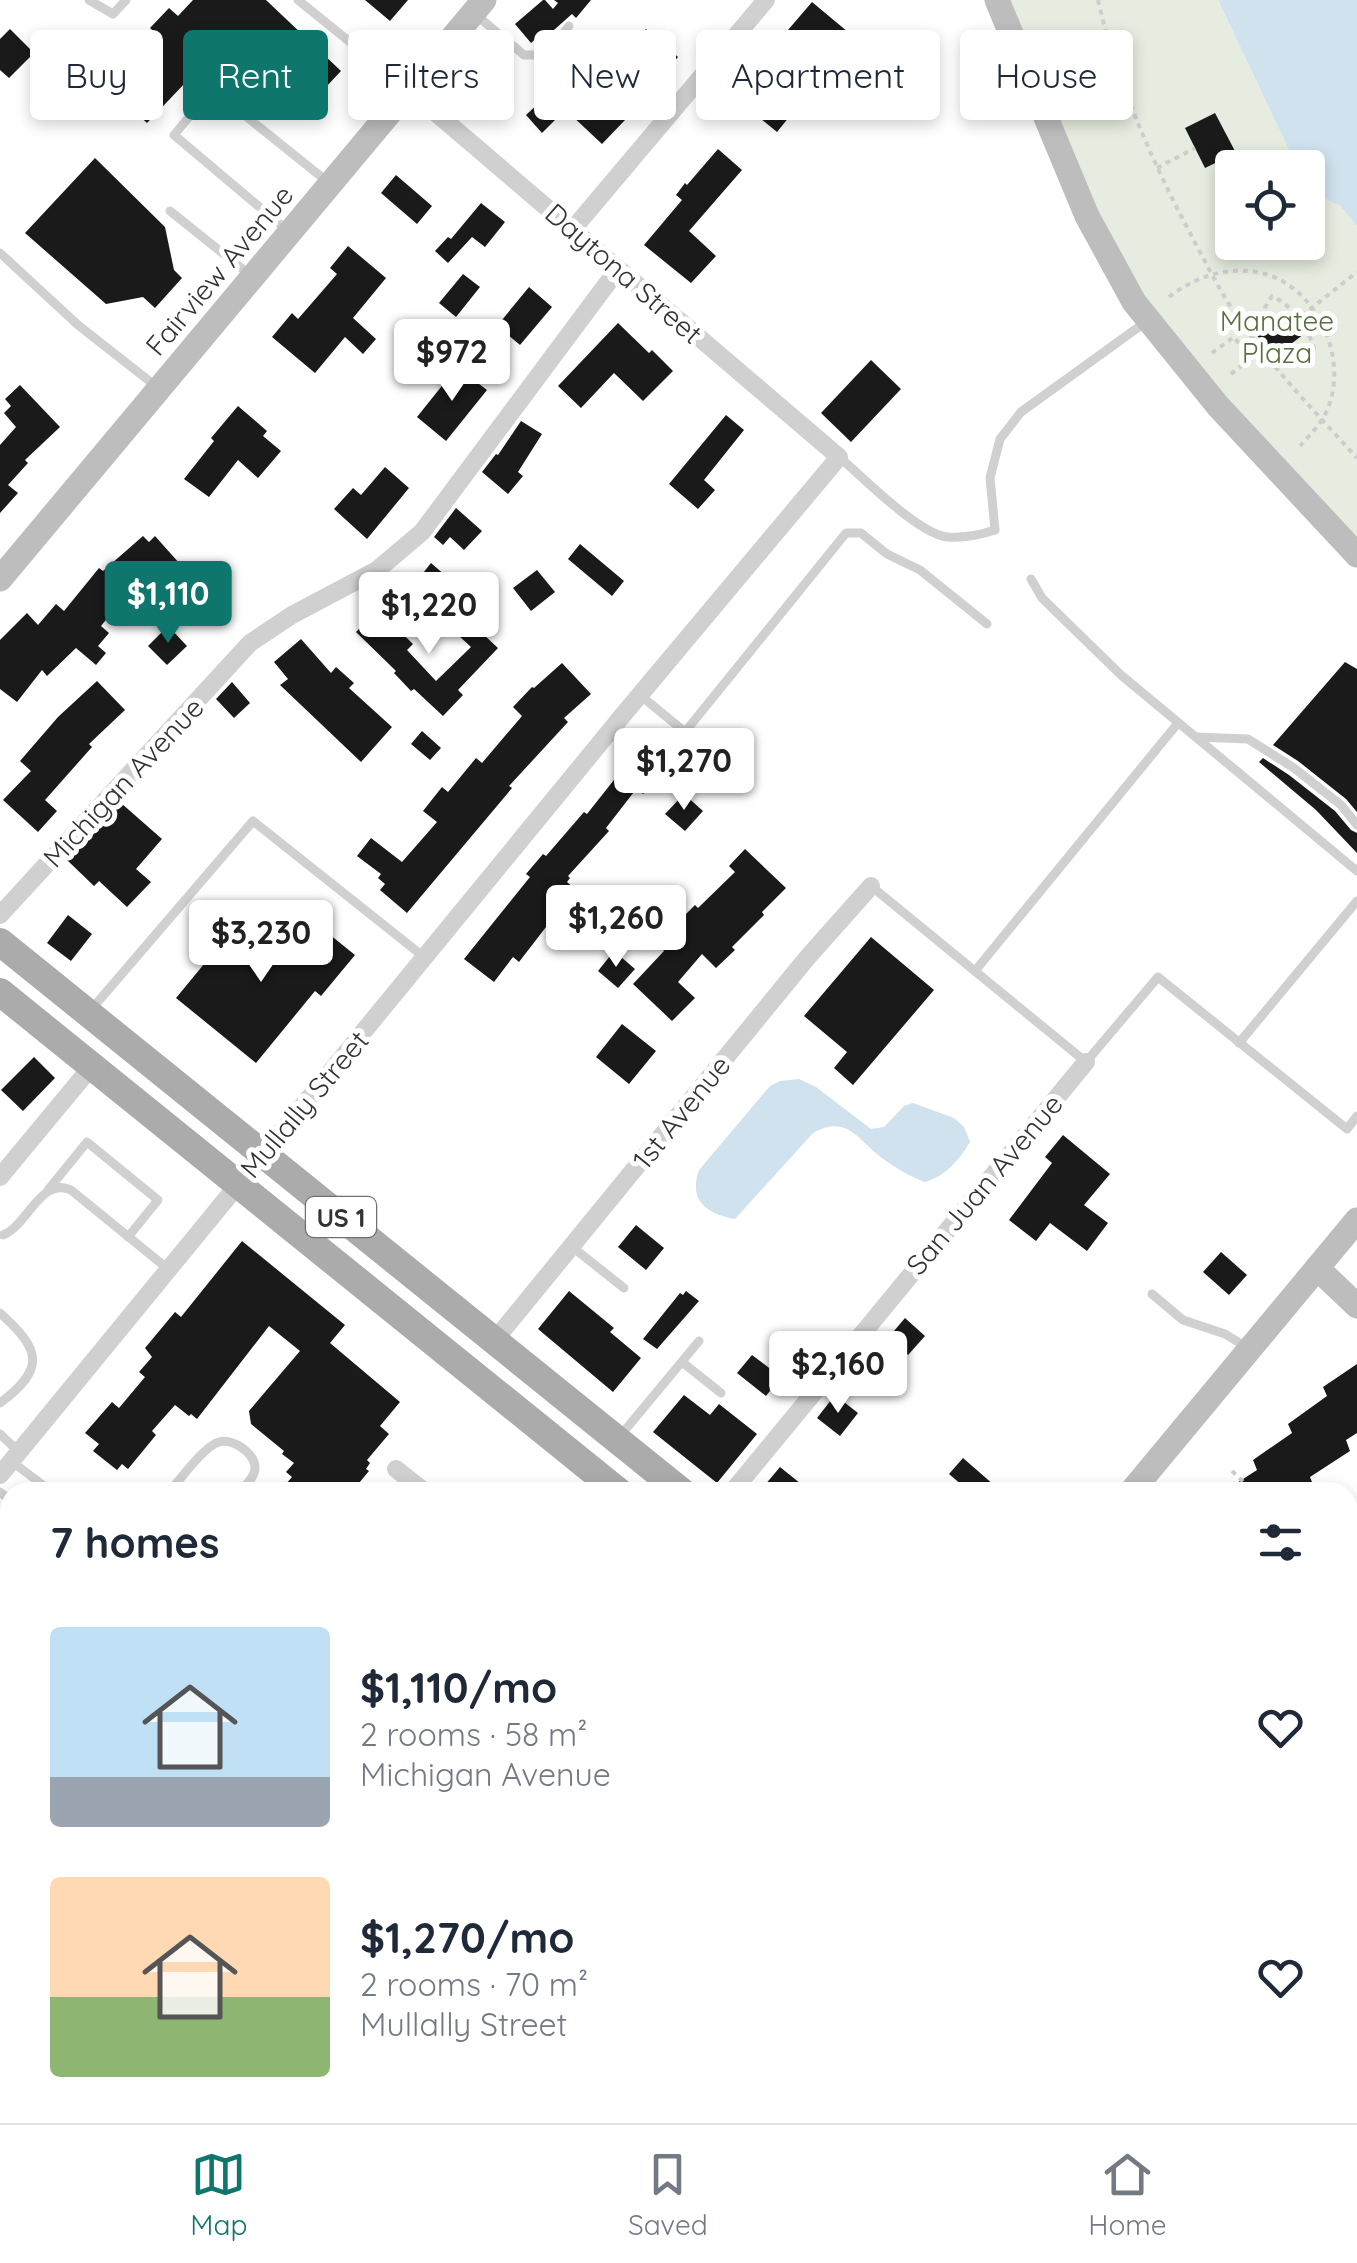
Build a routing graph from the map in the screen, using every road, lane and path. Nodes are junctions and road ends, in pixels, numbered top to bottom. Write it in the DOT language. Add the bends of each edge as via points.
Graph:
graph roads {
  1 [pos="88,0"];
  2 [pos="126,0"];
  3 [pos="298,0"];
  4 [pos="766,0"];
  5 [pos="996,0"];
  6 [pos="1098,0"];
  7 [pos="478,6"];
  8 [pos="569,26"];
  9 [pos="458,30"];
  10 [pos="348,41"];
  11 [pos="383,120"];
  12 [pos="445,120"];
  13 [pos="1195,148"];
  14 [pos="1156,168"];
  15 [pos="329,182"];
  16 [pos="170,211"];
  17 [pos="573,228"];
  18 [pos="290,232"];
  19 [pos="0,252"];
  20 [pos="618,269"];
  21 [pos="1357,272"];
  22 [pos="1211,274"];
  23 [pos="252,277"];
  24 [pos="1169,296"];
  25 [pos="1312,308"];
  26 [pos="1149,320"];
  27 [pos="1296,320"];
  28 [pos="1249,334"];
  29 [pos="1263,347"];
  30 [pos="1212,353"];
  31 [pos="1250,358"];
  32 [pos="1273,364"];
  33 [pos="1231,374"];
  34 [pos="159,388"];
  35 [pos="1322,420"];
  36 [pos="1300,446"];
  37 [pos="839,457"];
  38 [pos="1357,458"];
  39 [pos="1357,556"];
  40 [pos="0,579"];
  41 [pos="1031,579"];
  42 [pos="987,624"];
  43 [pos="640,695"];
  44 [pos="1178,723"];
  45 [pos="1196,737"];
  46 [pos="1357,826"];
  47 [pos="1357,870"];
  48 [pos="871,886"];
  49 [pos="1357,900"];
  50 [pos="0,915"];
  51 [pos="0,942"];
  52 [pos="425,958"];
  53 [pos="975,971"];
  54 [pos="0,992"];
  55 [pos="89,1014"];
  56 [pos="1239,1042"];
  57 [pos="1086,1062"];
  58 [pos="92,1066"];
  59 [pos="1357,1116"];
  60 [pos="263,1154"];
  61 [pos="0,1176"];
  62 [pos="238,1184"];
  63 [pos="45,1193"];
  64 [pos="1357,1220"];
  65 [pos="128,1237"];
  66 [pos="1,1238"];
  67 [pos="572,1246"];
  68 [pos="1317,1268"];
  69 [pos="168,1269"];
  70 [pos="624,1288"];
  71 [pos="1152,1294"];
  72 [pos="1357,1306"];
  73 [pos="0,1313"];
  74 [pos="494,1341"];
  75 [pos="699,1341"];
  76 [pos="1250,1349"];
  77 [pos="682,1362"];
  78 [pos="720,1393"];
  79 [pos="0,1403"];
  80 [pos="0,1434"];
  81 [pos="617,1440"];
  82 [pos="10,1462"];
  83 [pos="396,1470"];
  84 [pos="1232,1471"];
  85 [pos="38,1482"];
  86 [pos="178,1482"];
  87 [pos="249,1482"];
  88 [pos="411,1482"];
  89 [pos="608,1482"];
  90 [pos="670,1482"];
  91 [pos="740,1482"];
  92 [pos="1138,1482"];
  93 [pos="1244,1482"];
  1 -- 2 [label="lane" via="112,14"];
  3 -- 10 [label="lane"];
  4 -- 17 [label="street"];
  5 -- 26 [label="street" via="1088,216"];
  6 -- 14 [label="path"];
  7 -- 8 [label="lane" via="524,55 546,54"];
  7 -- 9 [label="street, Fairview Avenue"];
  11 -- 15 [label="street, Fairview Avenue"];
  12 -- 17 [label="street, Daytona Street"];
  13 -- 14 [label="path"];
  14 -- 22 [label="path"];
  15 -- 18 [label="street, Fairview Avenue"];
  15 -- 18 [label="lane" via="212,89 174,135"];
  16 -- 23 [label="lane"];
  17 -- 20 [label="street, Daytona Street"];
  18 -- 23 [label="street, Fairview Avenue"];
  19 -- 34 [label="lane"];
  20 -- 37 [label="street, Daytona Street"];
  20 -- 50 [label="street, Michigan Avenue" via="422,532 377,570 250,644"];
  21 -- 25 [label="path"];
  22 -- 24 [label="path"];
  22 -- 25 [label="path" via="1270,276"];
  22 -- 28 [label="path"];
  23 -- 34 [label="street, Fairview Avenue"];
  25 -- 27 [label="path"];
  25 -- 35 [label="path" via="1335,364"];
  26 -- 37 [label="lane" via="1021,412 1000,439 990,478 996,530 945,537 921,526"];
  26 -- 39 [label="street" via="1218,406"];
  27 -- 28 [label="path" via="1272,296"];
  27 -- 32 [label="path" via="1315,351"];
  28 -- 29 [label="path"];
  29 -- 31 [label="path"];
  29 -- 32 [label="path"];
  30 -- 31 [label="path" via="1234,337"];
  31 -- 33 [label="path"];
  32 -- 35 [label="path"];
  34 -- 40 [label="street, Fairview Avenue"];
  35 -- 36 [label="path"];
  35 -- 38 [label="path"];
  37 -- 43 [label="street, Mullally Street"];
  41 -- 44 [label="lane" via="1121,676"];
  42 -- 43 [label="lane" via="920,570 861,534 846,534 685,732"];
  43 -- 52 [label="street, Mullally Street"];
  44 -- 45 [label="lane"];
  44 -- 53 [label="lane"];
  45 -- 46 [label="lane" via="1248,739 1310,780"];
  45 -- 47 [label="lane"];
  48 -- 53 [label="lane"];
  48 -- 67 [label="street, 1st Avenue"];
  49 -- 56 [label="lane"];
  51 -- 55 [label="main road, US 1"];
  52 -- 55 [label="lane" via="253,821"];
  52 -- 60 [label="street, Mullally Street"];
  53 -- 57 [label="lane"];
  54 -- 58 [label="main road, US 1"];
  55 -- 60 [label="main road, US 1"];
  56 -- 57 [label="lane" via="1158,977"];
  56 -- 59 [label="lane" via="1347,1129"];
  57 -- 91 [label="street, San Juan Avenue"];
  58 -- 61 [label="street"];
  58 -- 62 [label="main road, US 1"];
  60 -- 62 [label="street, Mullally Street"];
  60 -- 74 [label="main road, US 1"];
  62 -- 69 [label="street, Mullally Street"];
  62 -- 89 [label="main road, US 1"];
  63 -- 65 [label="lane" via="71,1190"];
  63 -- 65 [label="lane" via="87,1142 158,1200"];
  63 -- 66 [label="lane"];
  64 -- 68 [label="street"];
  65 -- 69 [label="lane"];
  67 -- 70 [label="lane"];
  67 -- 74 [label="street, 1st Avenue"];
  68 -- 72 [label="street"];
  68 -- 76 [label="street"];
  69 -- 82 [label="street, Mullally Street"];
  71 -- 76 [label="lane" via="1183,1320"];
  73 -- 79 [label="lane" via="28,1342 33,1365"];
  74 -- 81 [label="main road, US 1"];
  75 -- 77 [label="lane"];
  76 -- 92 [label="street"];
  77 -- 78 [label="lane"];
  77 -- 81 [label="lane"];
  80 -- 82 [label="lane"];
  81 -- 90 [label="main road, US 1"];
  82 -- 85 [label="lane"];
  83 -- 88 [label="street"];
  84 -- 93 [label="path"];
  86 -- 87 [label="lane" via="220,1441 234,1442 250,1456 255,1466"];
}
